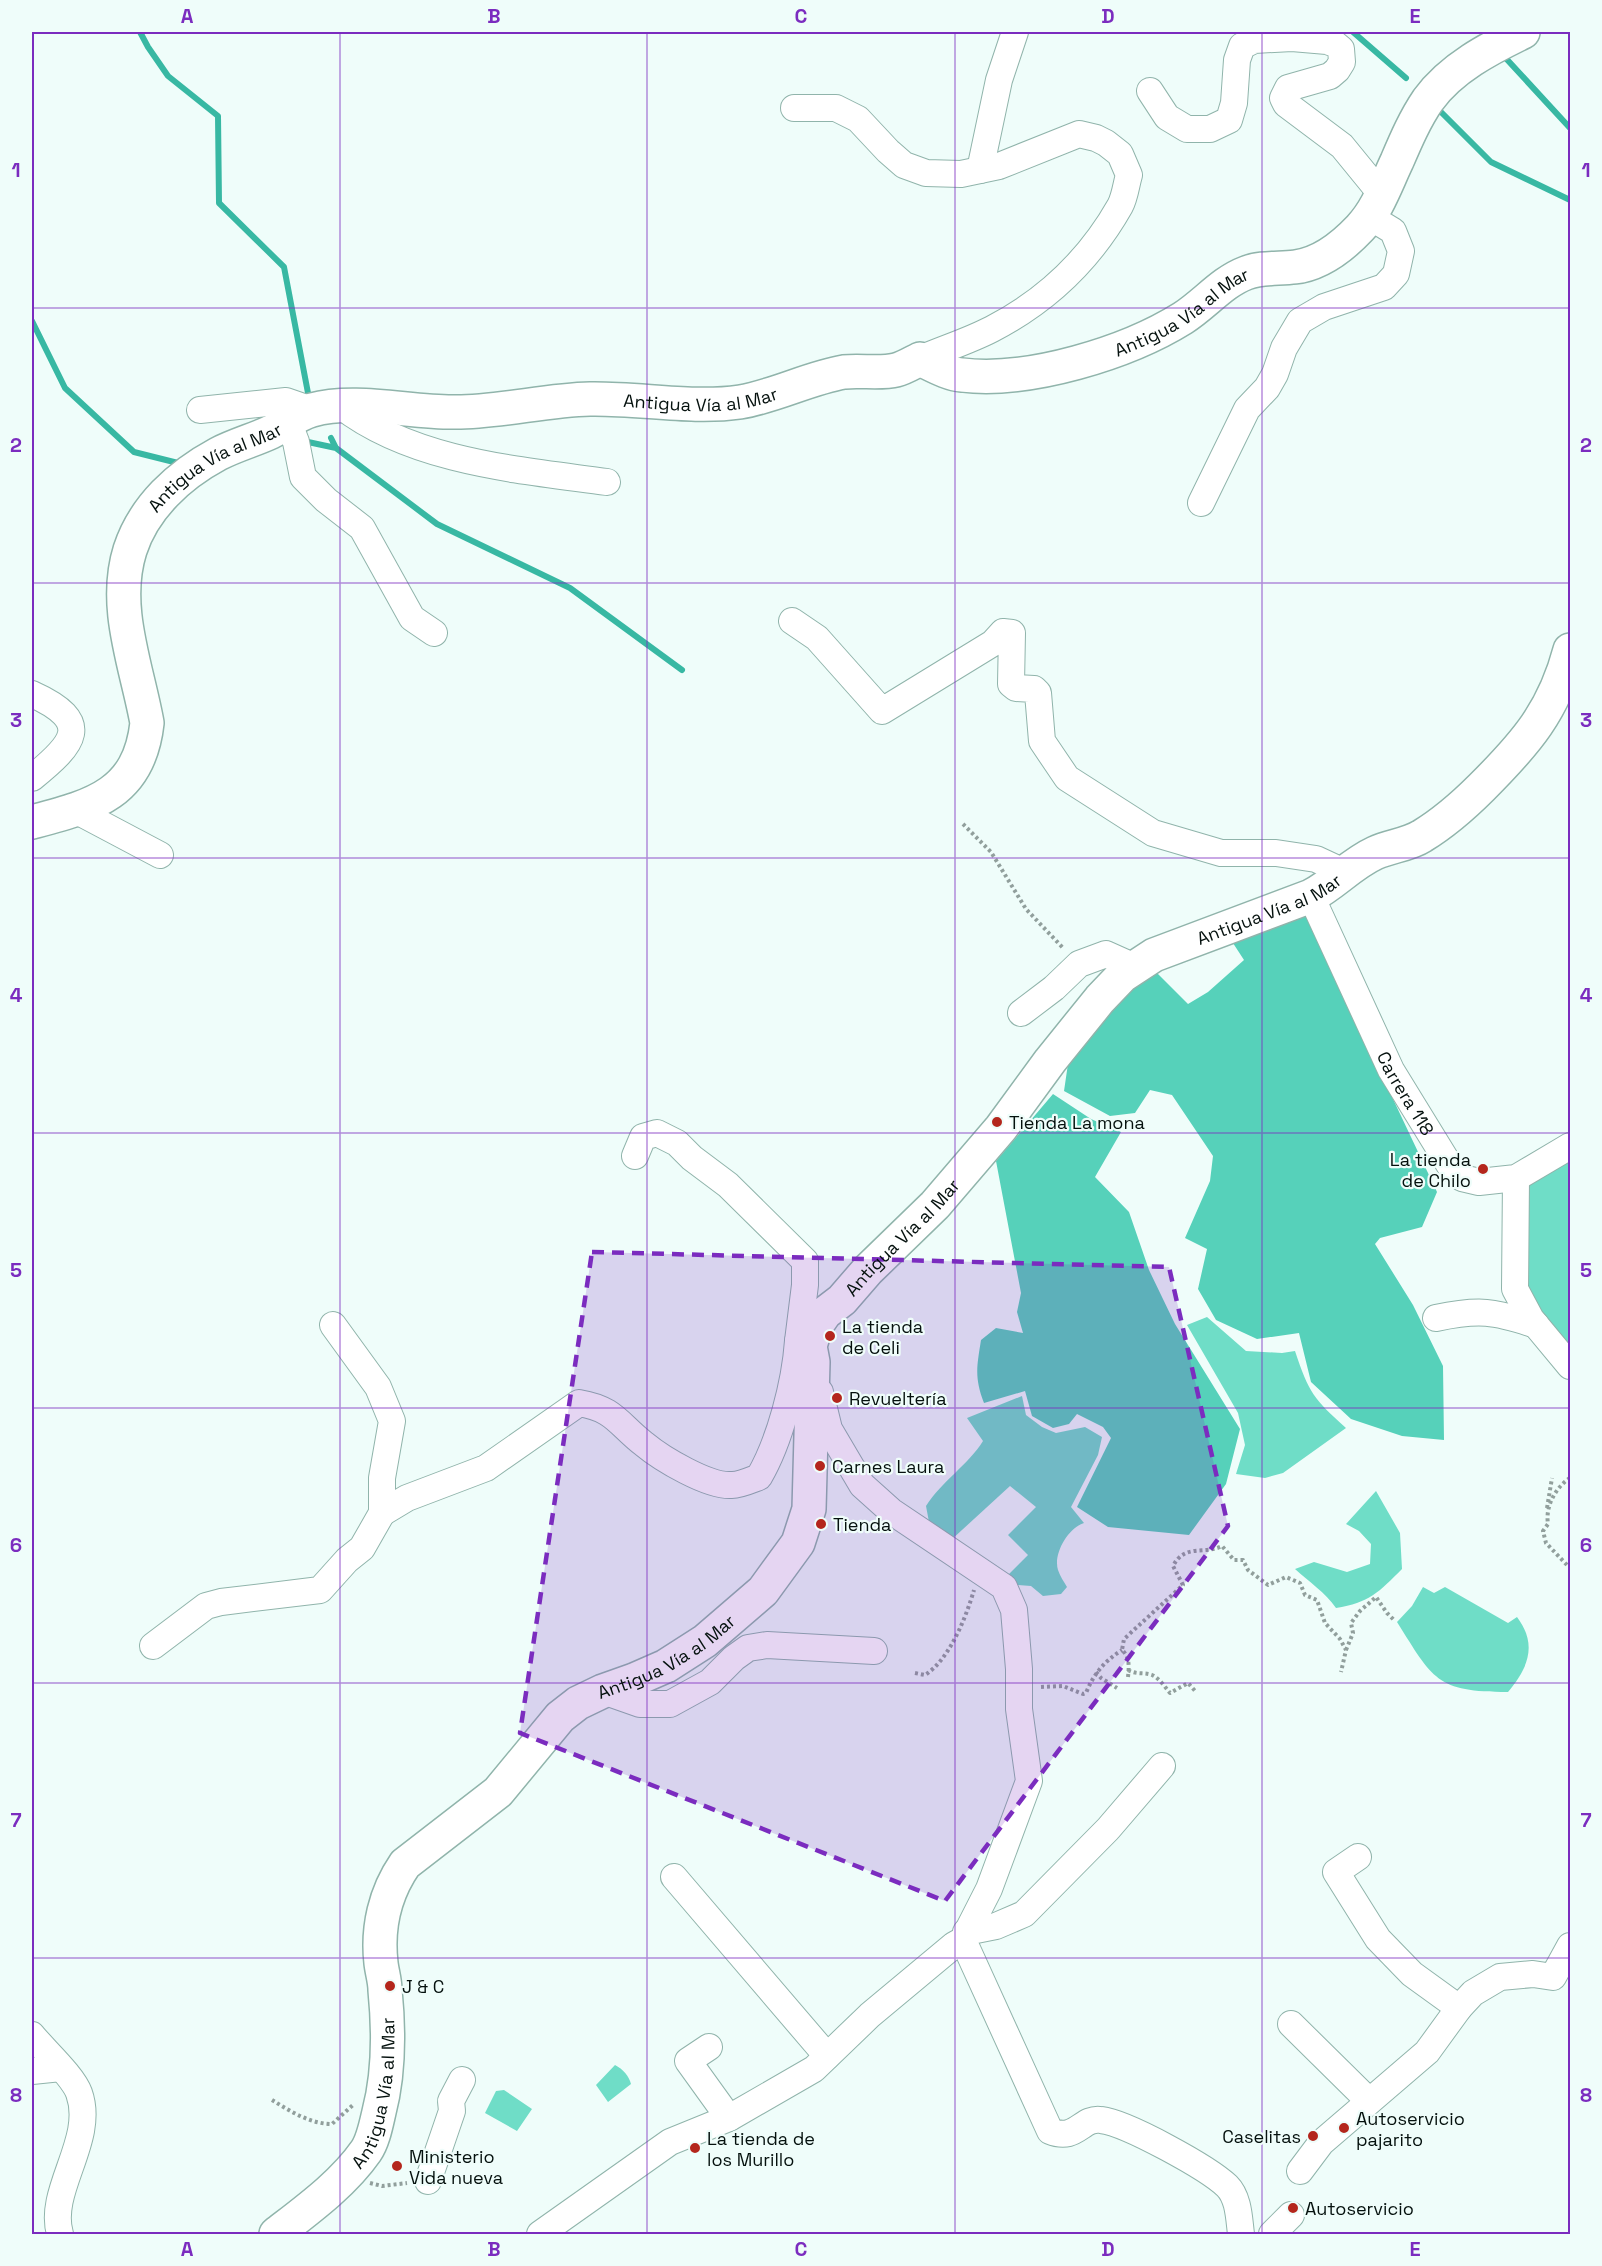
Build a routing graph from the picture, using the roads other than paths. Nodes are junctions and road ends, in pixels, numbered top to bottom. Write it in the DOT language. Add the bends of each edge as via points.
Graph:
graph roads {
  1 [pos="1015,32"];
  2 [pos="1504,42"];
  3 [pos="1150,91"];
  4 [pos="794,108"];
  5 [pos="980,170"];
  6 [pos="1376,206"];
  7 [pos="920,359"];
  8 [pos="200,410"];
  9 [pos="314,412"];
  10 [pos="607,482"];
  11 [pos="1201,503"];
  12 [pos="792,621"];
  13 [pos="434,633"];
  14 [pos="1570,650"];
  15 [pos="32,694"];
  16 [pos="32,778"];
  17 [pos="75,810"];
  18 [pos="32,822"];
  19 [pos="160,855"];
  20 [pos="1344,872"];
  21 [pos="1311,896"];
  22 [pos="1135,967"];
  23 [pos="1021,1013"];
  24 [pos="1570,1146"];
  25 [pos="635,1155"];
  26 [pos="1516,1178"];
  27 [pos="1436,1318"];
  28 [pos="333,1325"];
  29 [pos="1536,1325"];
  30 [pos="806,1352"];
  31 [pos="1570,1366"];
  32 [pos="382,1514"];
  33 [pos="153,1646"];
  34 [pos="874,1651"];
  35 [pos="603,1691"];
  36 [pos="1162,1766"];
  37 [pos="1358,1857"];
  38 [pos="674,1877"];
  39 [pos="964,1936"];
  40 [pos="1570,1946"];
  41 [pos="1459,2008"];
  42 [pos="1291,2024"];
  43 [pos="32,2036"];
  44 [pos="709,2047"];
  45 [pos="827,2056"];
  46 [pos="61,2068"];
  47 [pos="32,2071"];
  48 [pos="462,2080"];
  49 [pos="1370,2101"];
  50 [pos="729,2118"];
  51 [pos="1300,2171"];
  52 [pos="421,2181"];
  53 [pos="1291,2215"];
  54 [pos="60,2235"];
  55 [pos="276,2235"];
  56 [pos="540,2235"];
  57 [pos="1241,2235"];
  58 [pos="1272,2235"];
  1 -- 5 [label="street" via="999,80"];
  2 -- 6 [label="main road, Antigua Vía al Mar" via="1449,77 1429,99"];
  3 -- 6 [label="street" via="1167,117 1187,129 1210,129 1228,120 1242,46 1254,40 1292,38 1335,44 1343,55 1337,70 1330,76 1288,88 1284,98 1286,104 1342,146"];
  4 -- 5 [label="street" via="836,108 851,115 904,165 926,173"];
  5 -- 7 [label="street" via="1079,134 1106,143 1120,154 1129,175 1121,204 1091,248 1059,283 1029,308 990,330"];
  6 -- 7 [label="main road, Antigua Vía al Mar" via="1359,230 1332,253 1296,267 1248,272 1233,279 1184,318 1148,338 1096,357 1041,371 986,376 959,375"];
  6 -- 11 [label="street" via="1401,251 1396,274 1384,288 1324,307 1300,321 1267,388 1247,409"];
  7 -- 9 [label="main road, Antigua Vía al Mar" via="895,370 844,372 737,402 587,399 474,412"];
  8 -- 9 [label="street" via="286,400"];
  9 -- 10 [label="street" via="360,420 403,441 488,466"];
  9 -- 13 [label="street" via="296,442 303,477 362,528 412,618"];
  9 -- 17 [label="main road, Antigua Vía al Mar" via="221,452 192,469 153,506 139,529 130,549 122,595 147,723 145,740 135,766 118,788"];
  12 -- 20 [label="street" via="817,638 882,711 993,643 1003,632 1012,633 1011,684 1038,693 1042,741 1067,778 1153,833 1221,853 1276,853 1316,859"];
  14 -- 20 [label="main road, Antigua Vía al Mar" via="1550,704 1533,734 1510,760 1460,809 1420,838 1375,853"];
  15 -- 16 [label="street" via="64,713 71,733 69,743"];
  17 -- 18 [label="main road, Antigua Vía al Mar"];
  17 -- 19 [label="street"];
  20 -- 21 [label="main road, Antigua Vía al Mar"];
  21 -- 22 [label="main road, Antigua Vía al Mar" via="1154,956"];
  21 -- 26 [label="street, Carrera 118" via="1391,1070 1450,1166 1462,1178 1479,1182"];
  22 -- 23 [label="street" via="1106,954 1079,964"];
  22 -- 30 [label="main road, Antigua Vía al Mar" via="1100,999 1001,1128 935,1205 825,1313"];
  24 -- 26 [label="street"];
  25 -- 30 [label="street" via="643,1137 657,1133 677,1143 728,1185 805,1261"];
  26 -- 29 [label="street" via="1515,1289"];
  27 -- 29 [label="street" via="1476,1311"];
  28 -- 32 [label="street" via="378,1387 392,1421 382,1478"];
  29 -- 31 [label="street"];
  30 -- 32 [label="street" via="797,1365 771,1455 759,1477 732,1485 696,1476 644,1445 618,1419 597,1406 579,1403 486,1468 407,1498"];
  30 -- 35 [label="main road, Antigua Vía al Mar" via="809,1509 798,1543 763,1591 705,1641 666,1666"];
  30 -- 39 [label="street" via="829,1429 862,1485 891,1511 1004,1587 1014,1611 1019,1709 1029,1781 989,1889"];
  32 -- 33 [label="street" via="362,1548 320,1590 206,1606"];
  34 -- 35 [label="street" via="767,1645 748,1648 710,1682 670,1704 640,1704"];
  35 -- 55 [label="main road, Antigua Vía al Mar" via="560,1717 498,1792 405,1864 394,1880 380,1934 386,2076 374,2130 367,2150 345,2175"];
  36 -- 39 [label="street" via="1108,1829 1024,1914"];
  37 -- 41 [label="street" via="1336,1872 1378,1939 1412,1974"];
  38 -- 45 [label="street"];
  39 -- 45 [label="street"];
  39 -- 57 [label="street" via="1050,2131 1068,2134 1100,2120 1122,2126 1180,2155 1228,2187 1237,2204"];
  40 -- 41 [label="street" via="1553,1977 1500,1977 1473,1993"];
  41 -- 49 [label="street" via="1427,2052"];
  42 -- 49 [label="street"];
  43 -- 46 [label="street"];
  44 -- 50 [label="street" via="688,2061"];
  45 -- 50 [label="street" via="807,2073"];
  46 -- 47 [label="street"];
  46 -- 54 [label="street" via="79,2091 83,2113 73,2164 59,2206"];
  48 -- 52 [label="street"];
  49 -- 51 [label="street" via="1321,2143"];
  50 -- 56 [label="street" via="670,2142"];
  53 -- 58 [label="street"];
}
